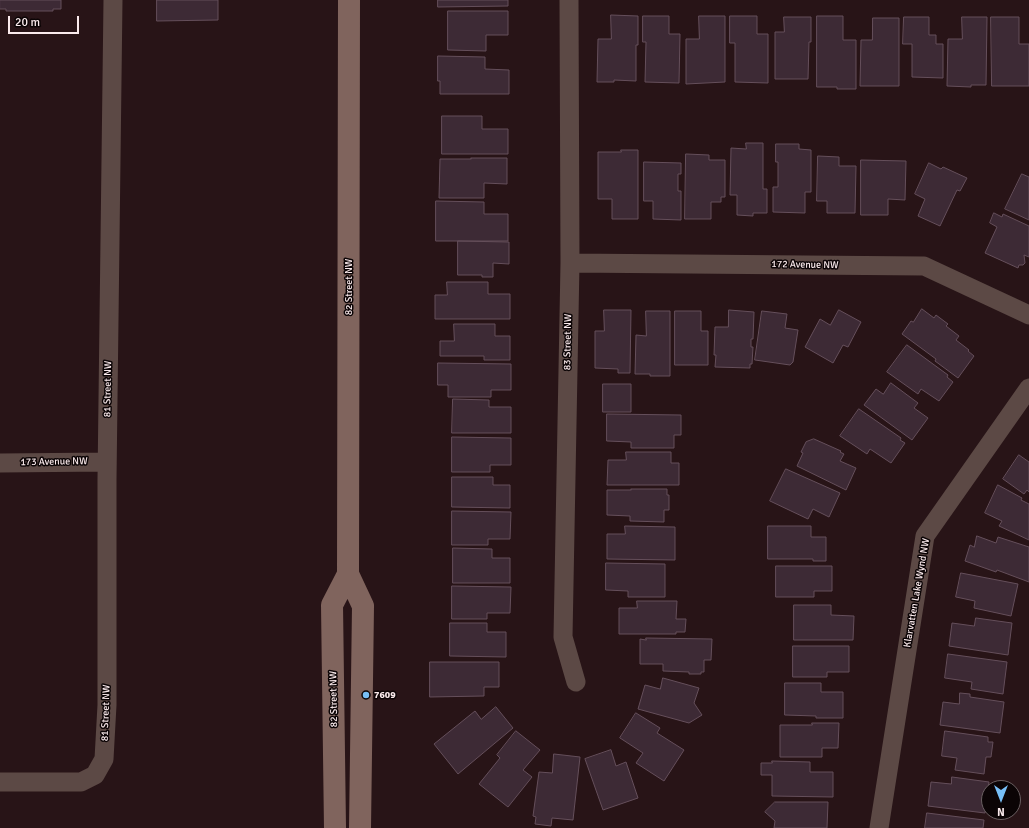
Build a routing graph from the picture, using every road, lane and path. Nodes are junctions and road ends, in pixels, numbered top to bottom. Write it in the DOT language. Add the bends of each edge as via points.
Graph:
graph roads {
  1 [pos="113,0"];
  2 [pos="349,0"];
  3 [pos="569,0"];
  4 [pos="570,263"];
  5 [pos="1029,315"];
  6 [pos="1029,388"];
  7 [pos="107,462"];
  8 [pos="0,463"];
  9 [pos="348,574"];
  10 [pos="576,682"];
  11 [pos="0,782"];
  12 [pos="335,828"];
  13 [pos="360,828"];
  14 [pos="879,828"];
  1 -- 7 [label="street, 81 Street NW"];
  2 -- 9 [label="main road, 82 Street NW"];
  3 -- 4 [label="street, 83 Street NW"];
  4 -- 5 [label="street, 172 Avenue NW" via="924,266"];
  4 -- 10 [label="street, 83 Street NW" via="563,637"];
  6 -- 14 [label="street, Klarvatten Lake Wynd NW" via="925,536"];
  7 -- 8 [label="street, 173 Avenue NW"];
  7 -- 11 [label="street, 81 Street NW" via="104,759 95,775 82,782"];
  9 -- 12 [label="main road, 82 Street NW" via="332,605"];
  9 -- 13 [label="main road, 82 Street NW" via="363,606"];
}
